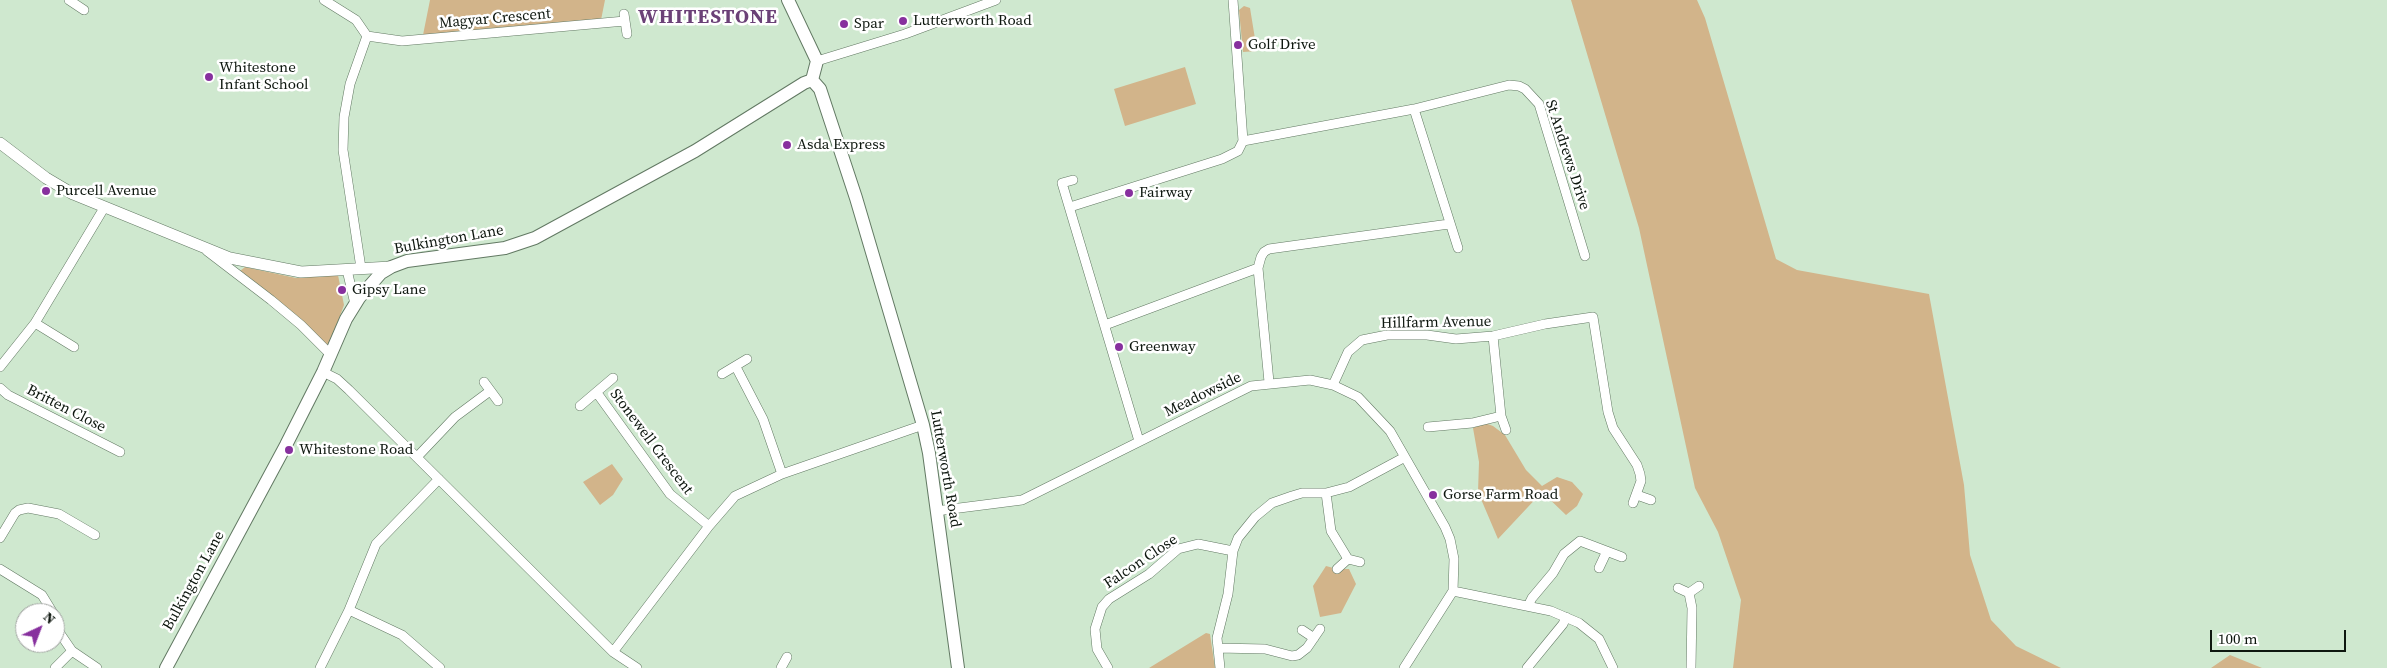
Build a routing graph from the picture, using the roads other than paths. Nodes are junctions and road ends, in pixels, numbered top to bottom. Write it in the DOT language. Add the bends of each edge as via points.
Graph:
graph roads {
  1 [pos="69,0"];
  2 [pos="324,0"];
  3 [pos="788,0"];
  4 [pos="996,0"];
  5 [pos="1233,0"];
  6 [pos="84,10"];
  7 [pos="627,34"];
  8 [pos="367,36"];
  9 [pos="817,61"];
  10 [pos="812,80"];
  11 [pos="1414,109"];
  12 [pos="1243,141"];
  13 [pos="0,143"];
  14 [pos="1074,180"];
  15 [pos="1070,207"];
  16 [pos="104,208"];
  17 [pos="1449,224"];
  18 [pos="203,248"];
  19 [pos="1458,248"];
  20 [pos="1585,256"];
  21 [pos="391,267"];
  22 [pos="361,268"];
  23 [pos="1258,268"];
  24 [pos="347,270"];
  25 [pos="355,304"];
  26 [pos="35,323"];
  27 [pos="1105,324"];
  28 [pos="1493,336"];
  29 [pos="74,347"];
  30 [pos="331,354"];
  31 [pos="747,359"];
  32 [pos="0,367"];
  33 [pos="736,367"];
  34 [pos="323,372"];
  35 [pos="722,374"];
  36 [pos="613,378"];
  37 [pos="484,382"];
  38 [pos="1269,382"];
  39 [pos="1334,385"];
  40 [pos="0,388"];
  41 [pos="490,391"];
  42 [pos="596,393"];
  43 [pos="498,400"];
  44 [pos="580,406"];
  45 [pos="1501,416"];
  46 [pos="923,425"];
  47 [pos="1428,427"];
  48 [pos="1506,430"];
  49 [pos="1139,441"];
  50 [pos="120,452"];
  51 [pos="418,456"];
  52 [pos="1405,457"];
  53 [pos="782,474"];
  54 [pos="440,479"];
  55 [pos="1326,494"];
  56 [pos="1650,500"];
  57 [pos="936,511"];
  58 [pos="708,526"];
  59 [pos="95,535"];
  60 [pos="0,538"];
  61 [pos="1233,551"];
  62 [pos="1607,551"];
  63 [pos="1622,557"];
  64 [pos="1348,559"];
  65 [pos="1360,562"];
  66 [pos="1599,568"];
  67 [pos="0,569"];
  68 [pos="1337,570"];
  69 [pos="1698,586"];
  70 [pos="1678,588"];
  71 [pos="1453,591"];
  72 [pos="1689,593"];
  73 [pos="46,603"];
  74 [pos="1528,606"];
  75 [pos="349,610"];
  76 [pos="1566,617"];
  77 [pos="1320,629"];
  78 [pos="1302,630"];
  79 [pos="1314,638"];
  80 [pos="65,641"];
  81 [pos="1218,648"];
  82 [pos="72,651"];
  83 [pos="613,652"];
  84 [pos="787,657"];
  85 [pos="55,668"];
  86 [pos="97,668"];
  87 [pos="166,668"];
  88 [pos="320,668"];
  89 [pos="440,668"];
  90 [pos="637,668"];
  91 [pos="781,668"];
  92 [pos="958,668"];
  93 [pos="1108,668"];
  94 [pos="1220,668"];
  95 [pos="1404,668"];
  96 [pos="1527,668"];
  97 [pos="1613,668"];
  98 [pos="1691,668"];
  1 -- 6 [label="street"];
  2 -- 8 [label="street" via="356,20"];
  3 -- 9 [label="main road"];
  4 -- 9 [label="street"];
  5 -- 12 [label="street"];
  7 -- 8 [label="street, Magyar Crescent" via="624,18 402,41"];
  8 -- 22 [label="street" via="350,84 343,150"];
  9 -- 10 [label="main road"];
  10 -- 21 [label="main road, Bulkington Lane" via="695,151 535,238 505,248 407,261"];
  10 -- 46 [label="main road, Lutterworth Road" via="820,88 856,198"];
  11 -- 12 [label="street"];
  11 -- 17 [label="street"];
  11 -- 20 [label="street, St Andrews Drive" via="1509,85 1525,89 1539,104"];
  12 -- 15 [label="street" via="1233,156"];
  13 -- 16 [label="street" via="46,178"];
  14 -- 15 [label="street" via="1062,182"];
  15 -- 27 [label="street"];
  16 -- 18 [label="street"];
  16 -- 26 [label="street"];
  17 -- 19 [label="street"];
  17 -- 23 [label="street" via="1269,249 1260,257"];
  18 -- 24 [label="street" via="230,258 280,269 301,272"];
  18 -- 30 [label="street" via="271,300"];
  21 -- 22 [label="street"];
  21 -- 25 [label="main road, Bulkington Lane" via="370,284"];
  22 -- 24 [label="street"];
  23 -- 27 [label="street"];
  23 -- 38 [label="street"];
  24 -- 25 [label="street"];
  25 -- 30 [label="main road, Bulkington Lane"];
  26 -- 29 [label="street"];
  26 -- 32 [label="street"];
  27 -- 49 [label="street"];
  28 -- 39 [label="street, Hillfarm Avenue" via="1456,339 1387,335 1362,340 1348,352"];
  28 -- 45 [label="street"];
  28 -- 56 [label="street, Hillfarm Avenue" via="1593,317 1608,412 1613,428 1637,465 1641,481 1635,499"];
  30 -- 34 [label="main road, Bulkington Lane"];
  31 -- 33 [label="street"];
  33 -- 35 [label="street"];
  33 -- 53 [label="street" via="763,419"];
  34 -- 51 [label="street" via="337,379"];
  34 -- 87 [label="main road, Bulkington Lane"];
  36 -- 42 [label="street, Stonewell Crescent"];
  37 -- 41 [label="street"];
  38 -- 39 [label="street, Meadowside" via="1310,380"];
  38 -- 49 [label="street, Meadowside" via="1250,386"];
  39 -- 52 [label="street, Meadowside" via="1358,397 1390,431"];
  40 -- 50 [label="street, Britten Close"];
  41 -- 43 [label="street"];
  41 -- 51 [label="street" via="455,417"];
  42 -- 44 [label="street, Stonewell Crescent"];
  42 -- 58 [label="street, Stonewell Crescent" via="670,494"];
  45 -- 47 [label="street" via="1440,431"];
  45 -- 48 [label="street"];
  46 -- 53 [label="street"];
  46 -- 57 [label="main road, Lutterworth Road"];
  49 -- 57 [label="street, Meadowside" via="1022,500"];
  51 -- 54 [label="street"];
  52 -- 55 [label="street" via="1349,488"];
  52 -- 71 [label="street, Meadowside" via="1450,539 1454,559"];
  53 -- 58 [label="street" via="734,496"];
  54 -- 75 [label="street" via="376,544"];
  54 -- 83 [label="street"];
  55 -- 61 [label="street" via="1302,493 1272,503 1246,527"];
  55 -- 64 [label="street" via="1331,531"];
  57 -- 92 [label="main road, Lutterworth Road"];
  58 -- 83 [label="street"];
  59 -- 60 [label="street" via="59,514 28,508 15,513"];
  61 -- 81 [label="street" via="1228,594 1217,638"];
  61 -- 93 [label="street, Falcon Close" via="1198,544 1178,549 1149,574 1109,599 1102,608 1095,629 1097,649"];
  62 -- 63 [label="street"];
  62 -- 66 [label="street"];
  62 -- 74 [label="street" via="1580,541 1569,548"];
  64 -- 65 [label="street"];
  64 -- 68 [label="street"];
  67 -- 73 [label="street" via="42,595"];
  69 -- 72 [label="street"];
  70 -- 72 [label="street"];
  71 -- 74 [label="street"];
  71 -- 95 [label="street"];
  72 -- 98 [label="street" via="1692,608"];
  74 -- 76 [label="street"];
  75 -- 88 [label="street"];
  75 -- 89 [label="street" via="402,635"];
  76 -- 96 [label="street"];
  76 -- 97 [label="street" via="1588,629 1598,639"];
  77 -- 79 [label="street"];
  78 -- 79 [label="street"];
  79 -- 81 [label="street" via="1308,648 1292,656 1265,649"];
  80 -- 82 [label="street"];
  81 -- 94 [label="street"];
  82 -- 85 [label="street"];
  82 -- 86 [label="street"];
  83 -- 90 [label="street"];
  84 -- 91 [label="street"];
}
